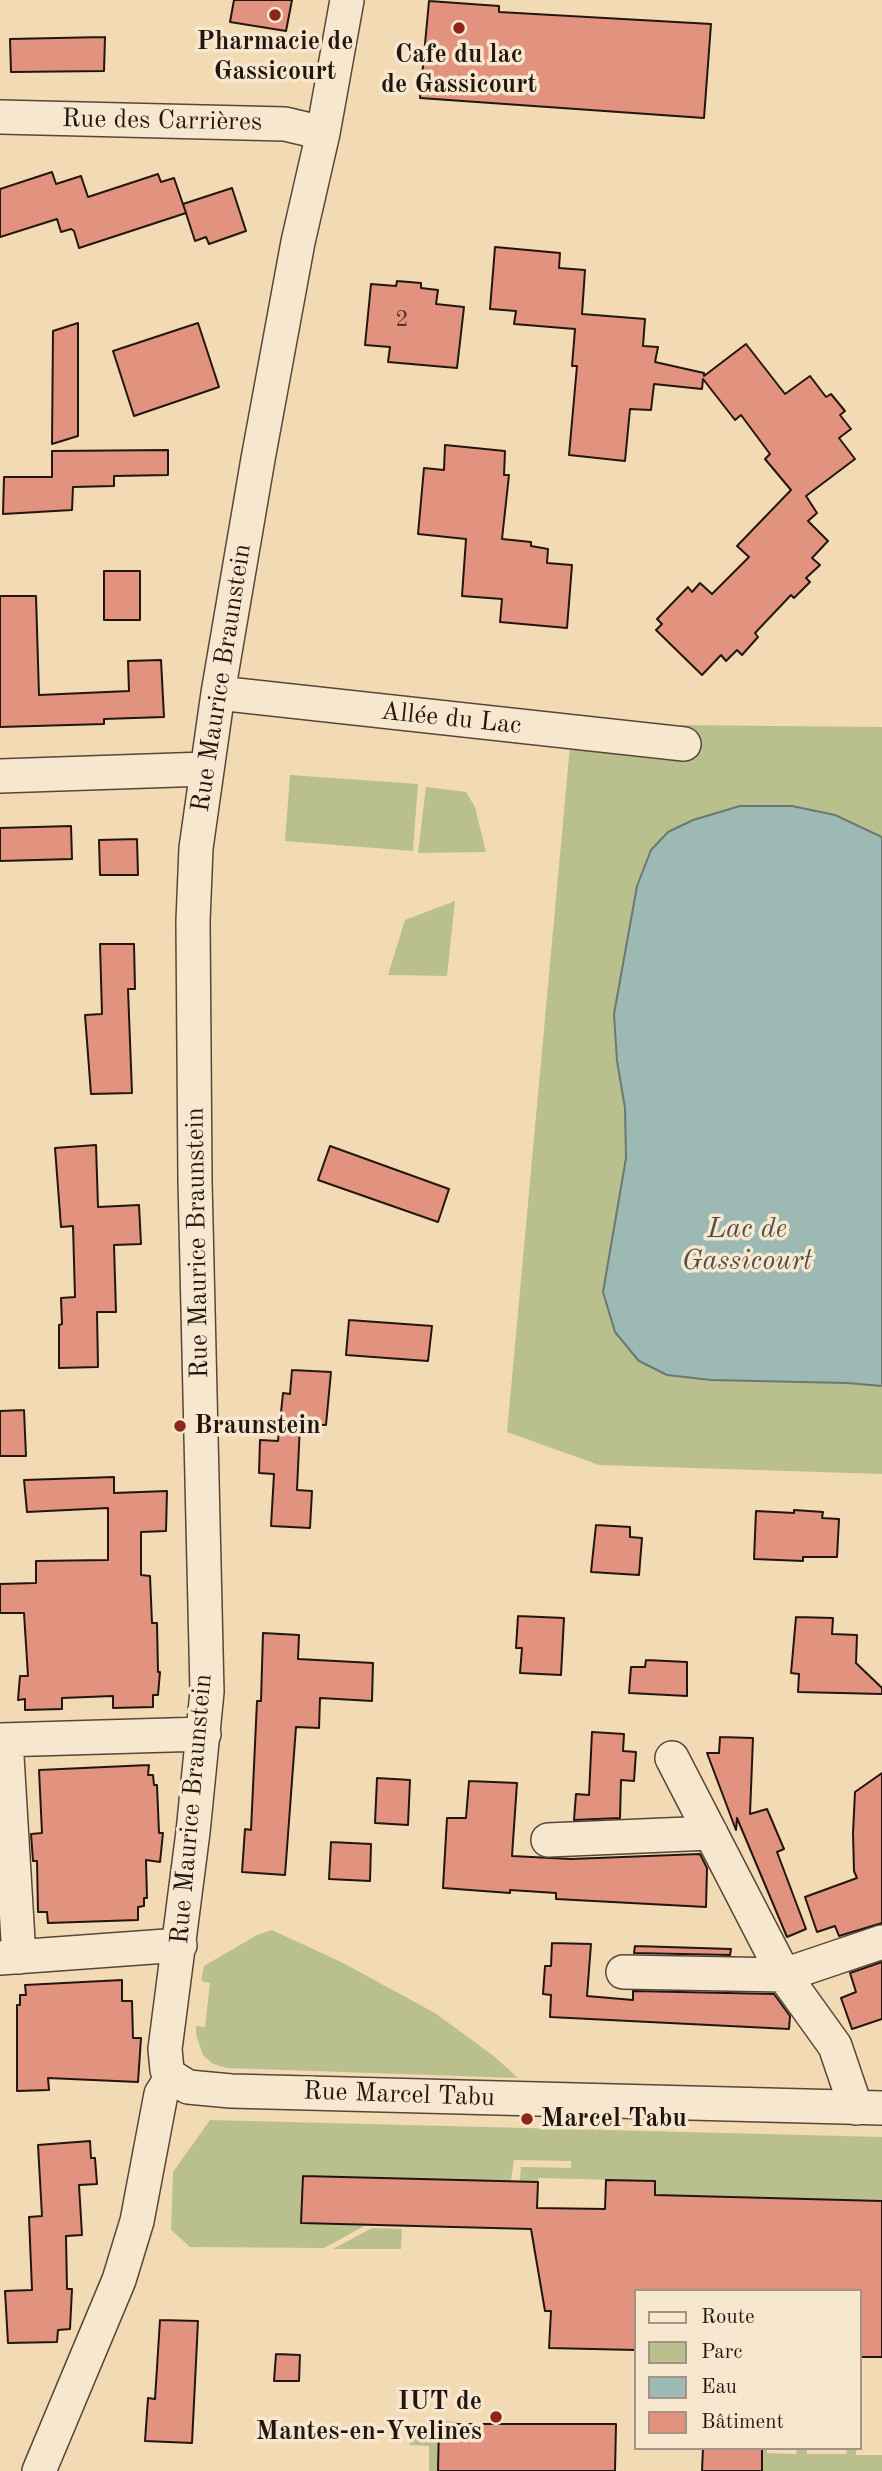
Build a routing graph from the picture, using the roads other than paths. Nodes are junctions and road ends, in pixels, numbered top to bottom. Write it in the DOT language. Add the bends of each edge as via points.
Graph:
graph roads {
  1 [pos="347,0"];
  2 [pos="0,117"];
  3 [pos="323,133"];
  4 [pos="218,693"];
  5 [pos="684,744"];
  6 [pos="206,769"];
  7 [pos="0,776"];
  8 [pos="204,1734"];
  9 [pos="3,1740"];
  10 [pos="672,1758"];
  11 [pos="711,1833"];
  12 [pos="548,1839"];
  13 [pos="882,1942"];
  14 [pos="180,1945"];
  15 [pos="9,1957"];
  16 [pos="623,1972"];
  17 [pos="784,1975"];
  18 [pos="172,2077"];
  19 [pos="869,2108"];
  20 [pos="39,2471"];
  1 -- 3 [label="street, Rue Maurice Braunstein"];
  2 -- 3 [label="street, Rue des Carrières" via="285,124"];
  3 -- 4 [label="street, Rue Maurice Braunstein" via="295,256"];
  4 -- 5 [label="street, Allée du Lac"];
  4 -- 6 [label="street, Rue Maurice Braunstein"];
  6 -- 7 [label="street"];
  6 -- 8 [label="street, Rue Maurice Braunstein" via="193,921 207,1692"];
  8 -- 9 [label="street"];
  8 -- 14 [label="street, Rue Maurice Braunstein"];
  9 -- 15 [label="street"];
  10 -- 11 [label="street"];
  11 -- 12 [label="street"];
  11 -- 17 [label="street"];
  13 -- 17 [label="street"];
  14 -- 15 [label="street"];
  14 -- 18 [label="street, Rue Maurice Braunstein" via="165,2049"];
  16 -- 17 [label="street"];
  17 -- 19 [label="street" via="835,2046"];
  18 -- 19 [label="street, Rue Marcel Tabu" via="197,2089 231,2091"];
  18 -- 20 [label="street" via="160,2094 137,2221 119,2280"];
}
